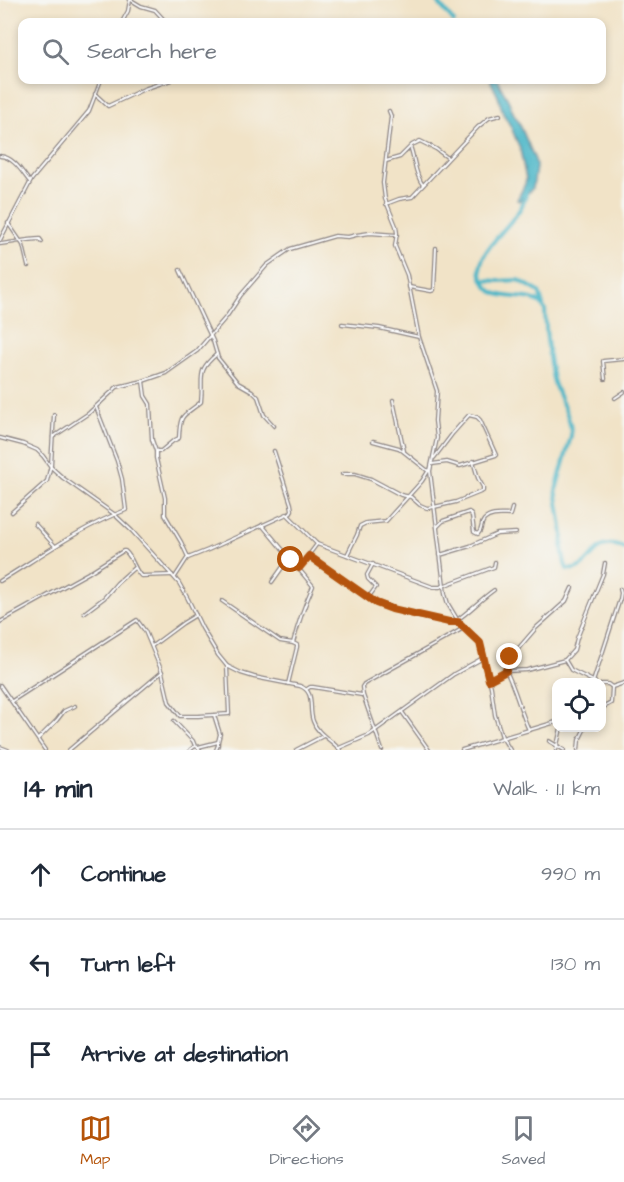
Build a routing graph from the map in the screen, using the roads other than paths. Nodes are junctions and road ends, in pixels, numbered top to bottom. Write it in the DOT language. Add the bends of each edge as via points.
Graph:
graph roads {
  1 [pos="130,0"];
  2 [pos="124,18"];
  3 [pos="162,18"];
  4 [pos="99,84"];
  5 [pos="159,84"];
  6 [pos="95,94"];
  7 [pos="389,111"];
  8 [pos="500,115"];
  9 [pos="410,148"];
  10 [pos="0,156"];
  11 [pos="448,158"];
  12 [pos="386,161"];
  13 [pos="30,182"];
  14 [pos="423,185"];
  15 [pos="386,204"];
  16 [pos="8,223"];
  17 [pos="389,234"];
  18 [pos="397,234"];
  19 [pos="0,242"];
  20 [pos="21,242"];
  21 [pos="42,242"];
  22 [pos="395,243"];
  23 [pos="436,248"];
  24 [pos="28,266"];
  25 [pos="180,270"];
  26 [pos="409,287"];
  27 [pos="342,324"];
  28 [pos="210,336"];
  29 [pos="419,337"];
  30 [pos="218,354"];
  31 [pos="624,359"];
  32 [pos="605,379"];
  33 [pos="143,381"];
  34 [pos="624,392"];
  35 [pos="615,398"];
  36 [pos="393,400"];
  37 [pos="96,407"];
  38 [pos="54,415"];
  39 [pos="274,426"];
  40 [pos="53,437"];
  41 [pos="0,438"];
  42 [pos="373,441"];
  43 [pos="156,451"];
  44 [pos="274,451"];
  45 [pos="404,451"];
  46 [pos="433,459"];
  47 [pos="473,461"];
  48 [pos="51,467"];
  49 [pos="430,468"];
  50 [pos="342,474"];
  51 [pos="408,496"];
  52 [pos="434,507"];
  53 [pos="512,508"];
  54 [pos="12,512"];
  55 [pos="114,514"];
  56 [pos="290,515"];
  57 [pos="35,524"];
  58 [pos="262,525"];
  59 [pos="437,527"];
  60 [pos="516,533"];
  61 [pos="317,544"];
  62 [pos="55,546"];
  63 [pos="347,555"];
  64 [pos="440,555"];
  65 [pos="309,556"];
  66 [pos="188,558"];
  67 [pos="289,558"];
  68 [pos="495,562"];
  69 [pos="605,563"];
  70 [pos="373,564"];
  71 [pos="135,567"];
  72 [pos="299,568"];
  73 [pos="173,576"];
  74 [pos="0,581"];
  75 [pos="272,582"];
  76 [pos="444,585"];
  77 [pos="572,588"];
  78 [pos="620,589"];
  79 [pos="494,590"];
  80 [pos="368,598"];
  81 [pos="222,601"];
  82 [pos="84,613"];
  83 [pos="196,615"];
  84 [pos="457,621"];
  85 [pos="0,622"];
  86 [pos="463,628"];
  87 [pos="293,643"];
  88 [pos="151,647"];
  89 [pos="484,658"];
  90 [pos="565,660"];
  91 [pos="227,666"];
  92 [pos="506,671"];
  93 [pos="162,672"];
  94 [pos="586,678"];
  95 [pos="595,678"];
  96 [pos="489,680"];
  97 [pos="624,683"];
  98 [pos="288,684"];
  99 [pos="606,684"];
  100 [pos="0,685"];
  101 [pos="612,687"];
  102 [pos="307,689"];
  103 [pos="363,695"];
  104 [pos="12,701"];
  105 [pos="75,706"];
  106 [pos="606,706"];
  107 [pos="402,712"];
  108 [pos="214,715"];
  109 [pos="174,721"];
  110 [pos="552,723"];
  111 [pos="376,730"];
  112 [pos="529,730"];
  113 [pos="560,732"];
  114 [pos="583,732"];
  115 [pos="324,735"];
  116 [pos="38,739"];
  117 [pos="504,739"];
  118 [pos="549,741"];
  119 [pos="218,742"];
  120 [pos="557,745"];
  121 [pos="0,747"];
  122 [pos="198,748"];
  123 [pos="339,749"];
  124 [pos="8,750"];
  125 [pos="45,750"];
  126 [pos="69,750"];
  127 [pos="190,750"];
  128 [pos="216,750"];
  129 [pos="296,750"];
  130 [pos="382,750"];
  131 [pos="429,750"];
  132 [pos="462,750"];
  133 [pos="510,750"];
  134 [pos="556,750"];
  135 [pos="564,750"];
  136 [pos="578,750"];
  1 -- 2 [label="street"];
  1 -- 3 [label="street" via="155,10"];
  4 -- 6 [label="street"];
  5 -- 6 [label="street" via="108,106"];
  6 -- 13 [label="street" via="87,113"];
  7 -- 12 [label="street"];
  8 -- 11 [label="street" via="486,120"];
  9 -- 11 [label="street" via="421,141"];
  9 -- 12 [label="street" via="400,157"];
  9 -- 14 [label="street"];
  10 -- 13 [label="street" via="11,159"];
  11 -- 14 [label="street"];
  12 -- 15 [label="street"];
  13 -- 16 [label="street"];
  14 -- 15 [label="street" via="412,197"];
  15 -- 18 [label="street"];
  16 -- 19 [label="street"];
  16 -- 20 [label="street"];
  17 -- 18 [label="street"];
  17 -- 22 [label="street"];
  17 -- 28 [label="street" via="335,236 290,249 268,264"];
  18 -- 22 [label="street"];
  19 -- 20 [label="street"];
  20 -- 21 [label="street" via="37,238"];
  20 -- 24 [label="street"];
  22 -- 26 [label="street"];
  23 -- 26 [label="street" via="434,290"];
  25 -- 28 [label="street"];
  26 -- 29 [label="street"];
  27 -- 29 [label="street"];
  28 -- 30 [label="street"];
  28 -- 33 [label="street" via="174,368"];
  29 -- 46 [label="street" via="437,391"];
  30 -- 39 [label="street" via="238,383 258,397 264,415"];
  30 -- 43 [label="street" via="203,368 201,403 182,416 179,438"];
  31 -- 32 [label="street" via="603,362"];
  33 -- 37 [label="street" via="117,387"];
  33 -- 43 [label="street"];
  34 -- 35 [label="street"];
  36 -- 45 [label="street"];
  37 -- 40 [label="street"];
  37 -- 55 [label="street" via="122,479 126,510"];
  38 -- 40 [label="street"];
  40 -- 48 [label="street"];
  41 -- 48 [label="street" via="37,450"];
  42 -- 45 [label="street"];
  43 -- 66 [label="street" via="165,518"];
  44 -- 56 [label="street" via="291,504"];
  45 -- 49 [label="street"];
  46 -- 47 [label="street" via="471,415 480,420 496,455"];
  46 -- 49 [label="street"];
  47 -- 49 [label="street" via="459,466 447,462"];
  47 -- 52 [label="street" via="483,491"];
  48 -- 54 [label="street" via="46,483"];
  48 -- 55 [label="street"];
  49 -- 51 [label="street"];
  49 -- 52 [label="street"];
  50 -- 51 [label="street" via="363,476"];
  51 -- 52 [label="street" via="423,507"];
  51 -- 63 [label="street" via="386,521 360,525"];
  52 -- 59 [label="street"];
  53 -- 59 [label="street" via="510,515 493,514 485,519 478,534 474,532 470,512"];
  55 -- 62 [label="street"];
  55 -- 73 [label="street"];
  56 -- 58 [label="street"];
  56 -- 61 [label="street"];
  57 -- 62 [label="street"];
  58 -- 66 [label="street"];
  58 -- 67 [label="street"];
  59 -- 64 [label="street"];
  60 -- 64 [label="street" via="497,534"];
  61 -- 63 [label="street"];
  61 -- 65 [label="street"];
  62 -- 74 [label="street"];
  63 -- 70 [label="street"];
  64 -- 76 [label="street"];
  65 -- 72 [label="street"];
  65 -- 80 [label="street"];
  66 -- 73 [label="street"];
  67 -- 72 [label="street"];
  67 -- 75 [label="street"];
  68 -- 76 [label="street" via="494,567"];
  69 -- 90 [label="street" via="575,648"];
  70 -- 76 [label="street" via="433,587"];
  70 -- 80 [label="street" via="367,575 376,587"];
  71 -- 73 [label="street" via="143,576"];
  71 -- 82 [label="street"];
  71 -- 85 [label="street" via="123,551"];
  72 -- 87 [label="street" via="313,586"];
  73 -- 83 [label="street"];
  76 -- 84 [label="street"];
  77 -- 92 [label="street" via="566,601 510,657"];
  78 -- 95 [label="street"];
  79 -- 84 [label="street"];
  80 -- 84 [label="street" via="392,609"];
  81 -- 87 [label="street" via="280,641"];
  83 -- 88 [label="street"];
  83 -- 91 [label="street"];
  84 -- 86 [label="street"];
  86 -- 89 [label="street" via="479,641"];
  86 -- 103 [label="street" via="366,682"];
  87 -- 98 [label="street" via="297,647"];
  88 -- 93 [label="street"];
  88 -- 104 [label="street" via="137,620"];
  89 -- 96 [label="street"];
  89 -- 107 [label="street" via="454,674"];
  90 -- 92 [label="street"];
  90 -- 94 [label="street" via="573,671"];
  91 -- 98 [label="street"];
  91 -- 108 [label="street" via="229,714"];
  92 -- 96 [label="street"];
  92 -- 112 [label="street"];
  93 -- 108 [label="street" via="169,702 179,714"];
  93 -- 126 [label="street"];
  96 -- 117 [label="street"];
  97 -- 101 [label="street"];
  98 -- 102 [label="street"];
  99 -- 101 [label="street"];
  100 -- 104 [label="street"];
  101 -- 106 [label="street" via="611,703"];
  102 -- 103 [label="street"];
  102 -- 115 [label="street" via="313,722"];
  103 -- 111 [label="street"];
  104 -- 116 [label="street"];
  105 -- 116 [label="street" via="64,711"];
  107 -- 111 [label="street"];
  107 -- 131 [label="street"];
  108 -- 119 [label="street" via="220,734"];
  109 -- 122 [label="street"];
  110 -- 112 [label="street"];
  111 -- 123 [label="street"];
  111 -- 130 [label="street"];
  112 -- 117 [label="street"];
  113 -- 120 [label="street"];
  114 -- 136 [label="street"];
  115 -- 123 [label="street"];
  115 -- 129 [label="street"];
  116 -- 125 [label="street"];
  117 -- 132 [label="street"];
  117 -- 133 [label="street"];
  118 -- 120 [label="street"];
  119 -- 122 [label="street"];
  119 -- 128 [label="street"];
  120 -- 134 [label="street"];
  120 -- 135 [label="street"];
  121 -- 124 [label="street"];
  122 -- 127 [label="street"];
}
